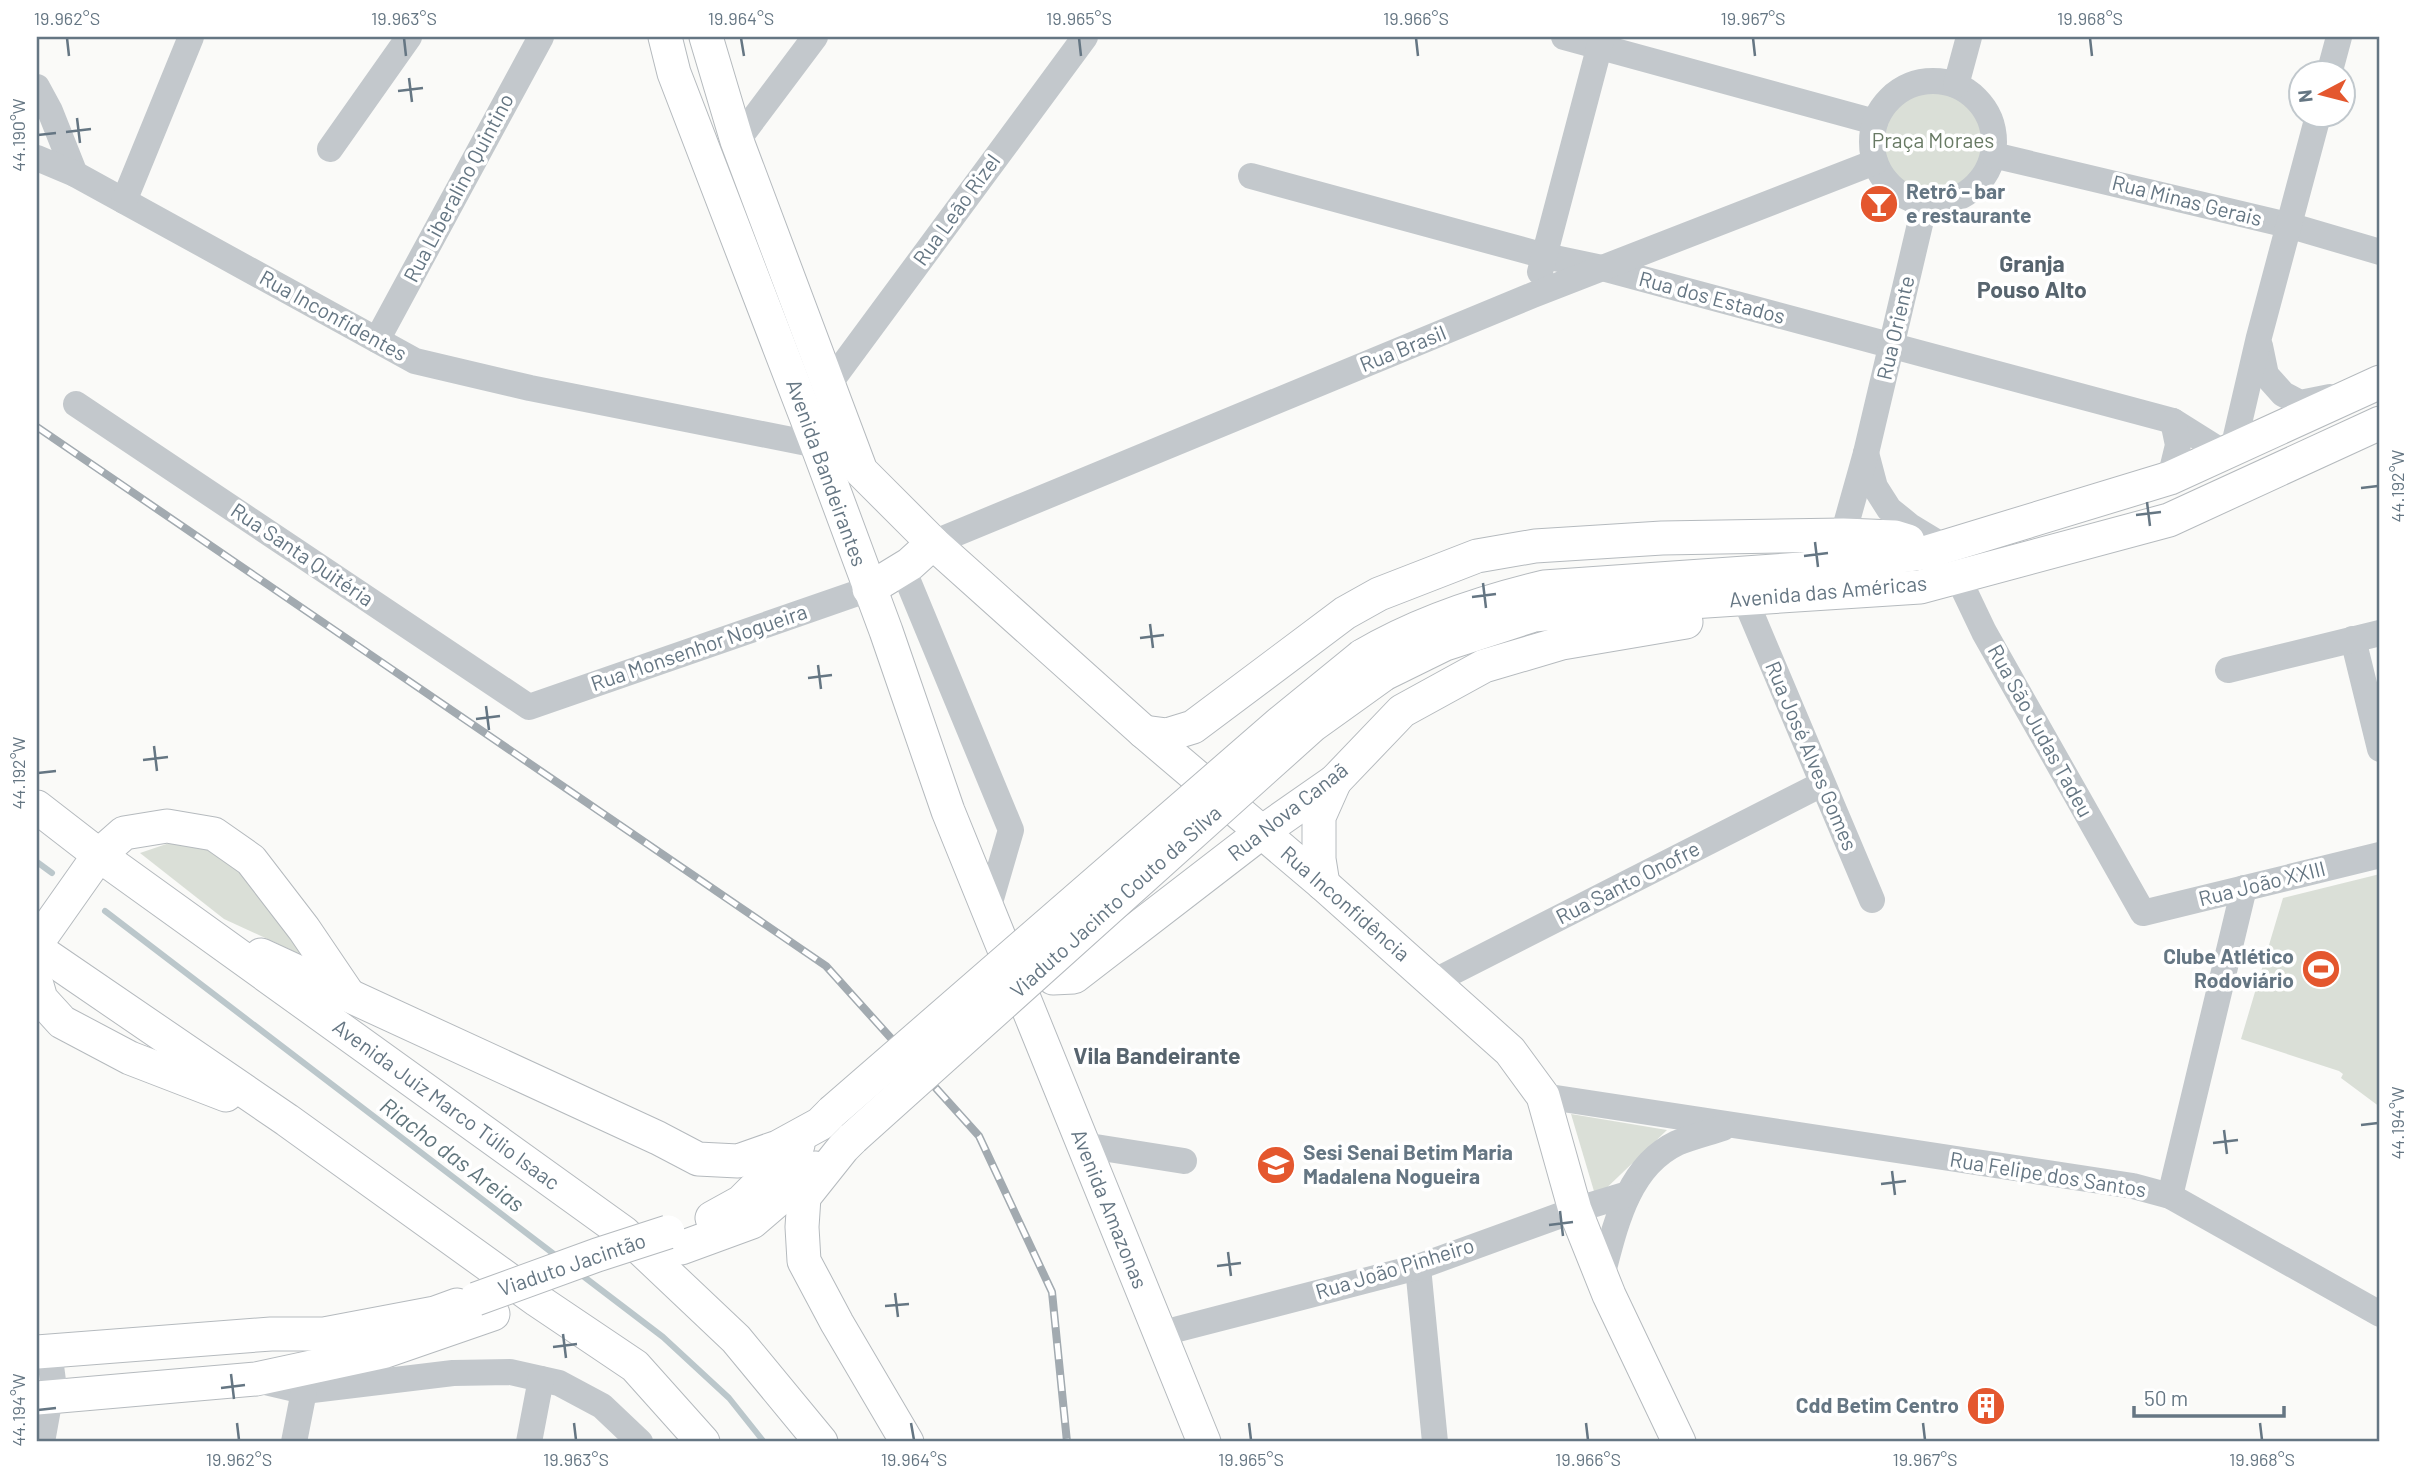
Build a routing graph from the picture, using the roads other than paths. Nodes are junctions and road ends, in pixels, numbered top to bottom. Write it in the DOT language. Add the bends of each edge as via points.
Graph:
graph roads {
  1 [pos="191,37"];
  2 [pos="409,37"];
  3 [pos="541,37"];
  4 [pos="665,37"];
  5 [pos="706,37"];
  6 [pos="815,37"];
  7 [pos="1085,37"];
  8 [pos="1564,37"];
  9 [pos="1969,37"];
  10 [pos="2339,37"];
  11 [pos="1601,42"];
  12 [pos="2333,60"];
  13 [pos="1956,85"];
  14 [pos="37,87"];
  15 [pos="1875,122"];
  16 [pos="2314,130"];
  17 [pos="737,141"];
  18 [pos="330,149"];
  19 [pos="1993,155"];
  20 [pos="37,158"];
  21 [pos="1875,162"];
  22 [pos="75,174"];
  23 [pos="1251,176"];
  24 [pos="124,201"];
  25 [pos="1926,203"];
  26 [pos="2288,225"];
  27 [pos="2380,252"];
  28 [pos="1545,256"];
  29 [pos="1602,268"];
  30 [pos="1533,295"];
  31 [pos="2259,337"];
  32 [pos="377,340"];
  33 [pos="1892,346"];
  34 [pos="829,384"];
  35 [pos="2369,387"];
  36 [pos="76,404"];
  37 [pos="2174,422"];
  38 [pos="2380,423"];
  39 [pos="817,445"];
  40 [pos="2228,451"];
  41 [pos="1867,453"];
  42 [pos="861,471"];
  43 [pos="2169,478"];
  44 [pos="2116,494"];
  45 [pos="2129,531"];
  46 [pos="1843,535"];
  47 [pos="933,542"];
  48 [pos="1934,549"];
  49 [pos="903,569"];
  50 [pos="1958,577"];
  51 [pos="869,589"];
  52 [pos="1859,592"];
  53 [pos="1750,611"];
  54 [pos="2380,633"];
  55 [pos="2353,639"];
  56 [pos="1373,665"];
  57 [pos="2228,670"];
  58 [pos="529,707"];
  59 [pos="1144,732"];
  60 [pos="2380,749"];
  61 [pos="1335,781"];
  62 [pos="1822,784"];
  63 [pos="37,807"];
  64 [pos="1262,832"];
  65 [pos="2380,855"];
  66 [pos="93,864"];
  67 [pos="1323,884"];
  68 [pos="2244,888"];
  69 [pos="1872,900"];
  70 [pos="2143,913"];
  71 [pos="990,914"];
  72 [pos="198,926"];
  73 [pos="41,940"];
  74 [pos="1014,975"];
  75 [pos="1433,982"];
  76 [pos="37,985"];
  77 [pos="348,994"];
  78 [pos="1543,1096"];
  79 [pos="826,1118"];
  80 [pos="287,1119"];
  81 [pos="1728,1126"];
  82 [pos="848,1143"];
  83 [pos="1083,1145"];
  84 [pos="1184,1161"];
  85 [pos="1628,1194"];
  86 [pos="2170,1196"];
  87 [pos="1575,1210"];
  88 [pos="675,1240"];
  89 [pos="1418,1267"];
  90 [pos="1602,1276"];
  91 [pos="484,1307"];
  92 [pos="2380,1314"];
  93 [pos="1159,1334"];
  94 [pos="43,1352"];
  95 [pos="256,1379"];
  96 [pos="541,1379"];
  97 [pos="304,1391"];
  98 [pos="44,1397"];
  99 [pos="42,1442"];
  100 [pos="294,1442"];
  101 [pos="529,1442"];
  102 [pos="640,1442"];
  103 [pos="702,1442"];
  104 [pos="821,1442"];
  105 [pos="907,1442"];
  106 [pos="1204,1442"];
  107 [pos="1435,1442"];
  108 [pos="1679,1442"];
  1 -- 24 [label="street"];
  2 -- 18 [label="street"];
  3 -- 32 [label="street, Rua Liberalino Quintino"];
  4 -- 39 [label="main road, Avenida Bandeirantes" via="674,73"];
  5 -- 17 [label="main road, Avenida Bandeirantes"];
  6 -- 17 [label="street"];
  7 -- 34 [label="street, Rua Leão Rizel"];
  8 -- 11 [label="street"];
  9 -- 13 [label="street"];
  10 -- 12 [label="street"];
  11 -- 15 [label="street"];
  11 -- 28 [label="street"];
  13 -- 15 [label="street" via="1937,80 1899,91 1884,104"];
  13 -- 19 [label="street" via="1974,96 1987,113 1994,133"];
  14 -- 22 [label="street"];
  15 -- 21 [label="street"];
  16 -- 26 [label="street"];
  17 -- 34 [label="main road, Avenida Bandeirantes"];
  19 -- 25 [label="street" via="1987,172 1961,197"];
  19 -- 26 [label="street, Rua Minas Gerais"];
  20 -- 22 [label="street, Rua Inconfidentes"];
  21 -- 25 [label="street" via="1894,190"];
  21 -- 29 [label="street, Rua Brasil"];
  22 -- 24 [label="street, Rua Inconfidentes"];
  23 -- 28 [label="street, Rua dos Estados"];
  24 -- 32 [label="street, Rua Inconfidentes"];
  25 -- 33 [label="street, Rua Oriente"];
  26 -- 27 [label="street, Rua Minas Gerais"];
  26 -- 31 [label="street"];
  28 -- 29 [label="street, Rua dos Estados"];
  28 -- 30 [label="street"];
  29 -- 30 [label="street, Rua Brasil"];
  29 -- 33 [label="street, Rua dos Estados"];
  30 -- 47 [label="street, Rua Brasil"];
  31 -- 35 [label="street" via="2266,375 2283,394 2300,403"];
  31 -- 40 [label="street"];
  32 -- 39 [label="street, Rua Inconfidentes" via="415,361"];
  33 -- 37 [label="street, Rua dos Estados"];
  33 -- 41 [label="street, Rua Oriente"];
  34 -- 42 [label="main road, Avenida Bandeirantes"];
  35 -- 40 [label="main road, Avenida das Américas"];
  36 -- 58 [label="street, Rua Santa Quitéria"];
  37 -- 40 [label="street, Rua dos Estados"];
  37 -- 43 [label="street" via="2178,446"];
  38 -- 45 [label="main road, Avenida das Américas" via="2169,520"];
  39 -- 51 [label="main road, Avenida Bandeirantes"];
  40 -- 43 [label="main road, Avenida das Américas"];
  41 -- 46 [label="street, Rua Oriente"];
  41 -- 48 [label="street, Rua Oriente" via="1875,488 1889,509"];
  42 -- 47 [label="main road, Rua Inconfidência"];
  43 -- 44 [label="main road, Avenida das Américas"];
  44 -- 45 [label="main road"];
  44 -- 48 [label="main road, Avenida das Américas"];
  45 -- 50 [label="main road, Avenida das Américas"];
  46 -- 48 [label="main road, Avenida das Américas" via="1895,537"];
  46 -- 59 [label="main road, Avenida das Américas" via="1662,538 1535,546 1477,556 1356,607 1194,727 1167,735"];
  47 -- 49 [label="main road"];
  47 -- 59 [label="main road, Rua Inconfidência"];
  48 -- 50 [label="street, Rua São Judas Tadeu"];
  48 -- 56 [label="main road, Avenida das Américas" via="1801,569 1545,587 1391,639"];
  49 -- 51 [label="main road"];
  49 -- 71 [label="street" via="1011,830"];
  50 -- 52 [label="main road, Avenida das Américas" via="1920,587"];
  50 -- 70 [label="street, Rua São Judas Tadeu" via="1984,632"];
  51 -- 58 [label="street, Rua Monsenhor Nogueira"];
  51 -- 71 [label="main road, Avenida Bandeirantes"];
  52 -- 53 [label="main road, Rua Nova Canaã"];
  52 -- 56 [label="main road, Avenida das Américas" via="1534,615"];
  53 -- 61 [label="main road, Rua Nova Canaã" via="1562,643 1484,666 1402,711"];
  53 -- 62 [label="street, Rua José Alves Gomes"];
  54 -- 55 [label="street"];
  55 -- 57 [label="street"];
  55 -- 60 [label="street"];
  56 -- 79 [label="main road, Viaduto Jacinto Couto da Silva, bridge" via="1281,722"];
  56 -- 82 [label="main road, Viaduto Jacinto Couto da Silva, bridge" via="1313,725"];
  59 -- 64 [label="main road, Rua Inconfidência"];
  61 -- 64 [label="main road, Rua Nova Canaã"];
  61 -- 67 [label="main road" via="1319,817"];
  62 -- 69 [label="street, Rua José Alves Gomes"];
  62 -- 75 [label="street, Rua Santo Onofre"];
  63 -- 66 [label="main road, Avenida Juiz Marco Túlio Isaac"];
  64 -- 67 [label="main road, Rua Inconfidência"];
  64 -- 71 [label="main road, Rua Nova Canaã" via="1074,977 1053,978 1026,956"];
  65 -- 68 [label="street, Rua João XXIII"];
  66 -- 72 [label="main road, Avenida Juiz Marco Túlio Isaac"];
  66 -- 73 [label="main road"];
  66 -- 77 [label="main road" via="124,833 167,826 214,834 251,860"];
  67 -- 75 [label="main road, Rua Inconfidência"];
  68 -- 70 [label="street, Rua João XXIII"];
  68 -- 86 [label="street"];
  71 -- 74 [label="main road, Avenida Bandeirantes"];
  72 -- 77 [label="main road"];
  72 -- 104 [label="main road, Avenida Juiz Marco Túlio Isaac" via="624,1233 736,1339"];
  73 -- 80 [label="main road"];
  74 -- 83 [label="main road, Avenida Amazonas"];
  75 -- 78 [label="main road, Rua Inconfidência" via="1510,1051"];
  76 -- 80 [label="main road" via="41,999 62,1022 130,1058"];
  77 -- 79 [label="main road" via="698,1159 738,1161 778,1147"];
  78 -- 81 [label="street, Rua Felipe dos Santos"];
  78 -- 87 [label="main road, Rua Inconfidência"];
  79 -- 88 [label="main road, Viaduto Jacinto Couto da Silva" via="741,1202"];
  80 -- 103 [label="main road" via="635,1366"];
  81 -- 85 [label="street, Rua Felipe dos Santos" via="1676,1144 1646,1167"];
  81 -- 86 [label="street, Rua Felipe dos Santos" via="2133,1186"];
  82 -- 88 [label="main road, Viaduto Jacinto Couto da Silva" via="752,1222"];
  82 -- 105 [label="main road" via="804,1198 804,1261"];
  83 -- 84 [label="street"];
  83 -- 93 [label="main road, Avenida Amazonas"];
  85 -- 87 [label="street, Rua João Pinheiro"];
  85 -- 90 [label="street, Rua Felipe dos Santos"];
  86 -- 92 [label="street, Rua Felipe dos Santos"];
  87 -- 89 [label="street, Rua João Pinheiro"];
  87 -- 90 [label="main road, Rua Inconfidência"];
  88 -- 91 [label="main road, Viaduto Jacintão"];
  89 -- 93 [label="street, Rua João Pinheiro"];
  89 -- 107 [label="street"];
  90 -- 108 [label="main road, Rua Inconfidência"];
  91 -- 94 [label="main road" via="324,1334"];
  91 -- 95 [label="main road" via="386,1351"];
  93 -- 106 [label="main road, Avenida Amazonas"];
  94 -- 98 [label="street" via="53,1381"];
  95 -- 97 [label="street"];
  95 -- 98 [label="main road"];
  96 -- 97 [label="street" via="510,1372 453,1374"];
  96 -- 101 [label="street"];
  96 -- 102 [label="street" via="559,1382 602,1406"];
  97 -- 100 [label="street"];
  98 -- 99 [label="street"];
}
